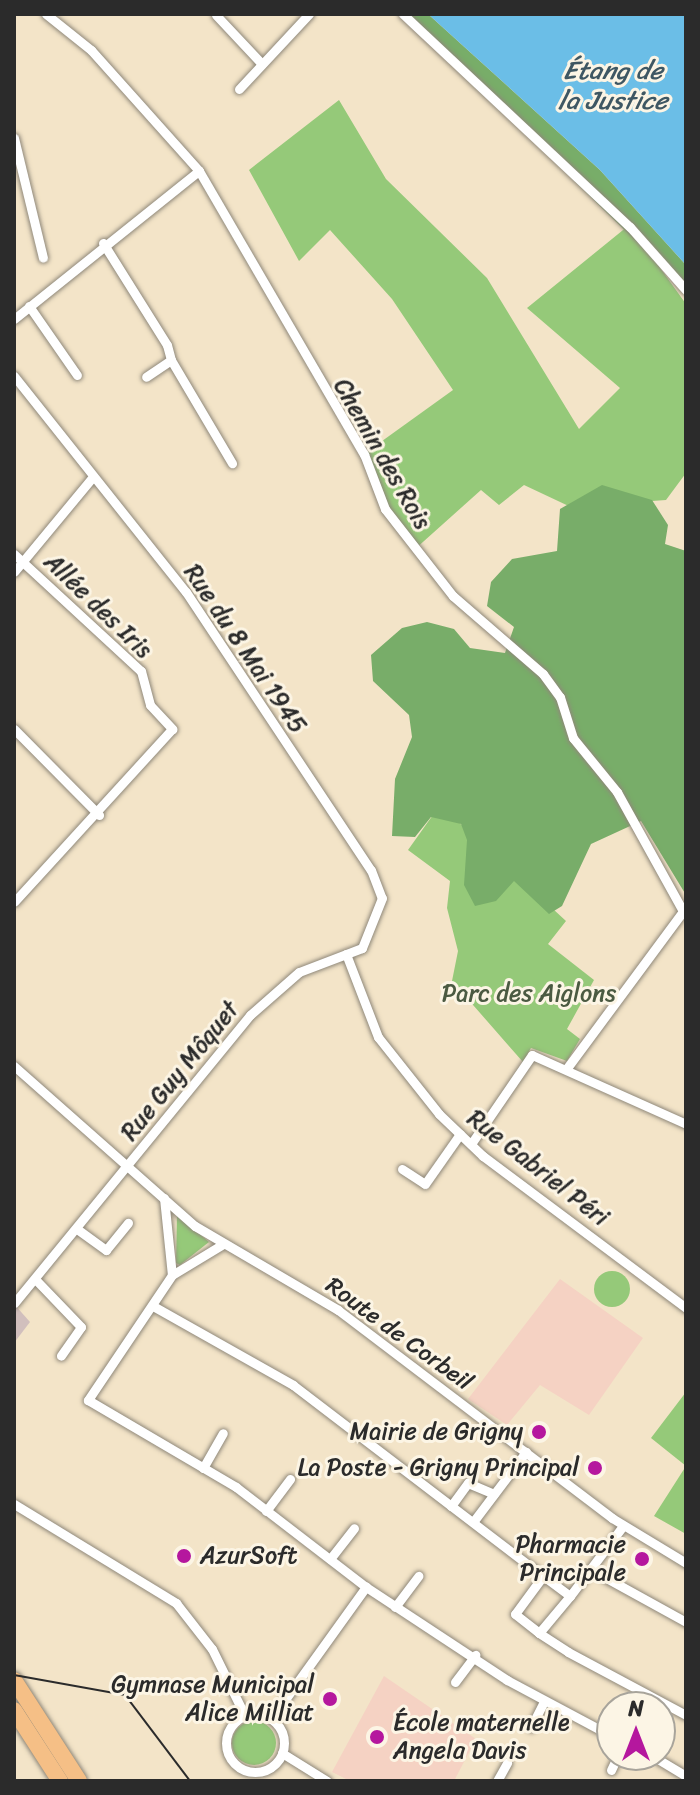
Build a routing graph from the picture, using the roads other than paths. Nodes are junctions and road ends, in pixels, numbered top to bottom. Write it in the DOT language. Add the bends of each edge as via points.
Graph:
graph roads {
  1 [pos="46,14"];
  2 [pos="309,14"];
  3 [pos="403,14"];
  4 [pos="216,15"];
  5 [pos="262,64"];
  6 [pos="239,89"];
  7 [pos="14,138"];
  8 [pos="199,171"];
  9 [pos="103,243"];
  10 [pos="43,258"];
  11 [pos="686,290"];
  12 [pos="29,306"];
  13 [pos="14,319"];
  14 [pos="171,360"];
  15 [pos="77,375"];
  16 [pos="14,376"];
  17 [pos="146,377"];
  18 [pos="232,463"];
  19 [pos="91,479"];
  20 [pos="14,554"];
  21 [pos="22,562"];
  22 [pos="14,572"];
  23 [pos="14,729"];
  24 [pos="99,815"];
  25 [pos="14,902"];
  26 [pos="684,909"];
  27 [pos="346,954"];
  28 [pos="14,1066"];
  29 [pos="567,1068"];
  30 [pos="686,1124"];
  31 [pos="460,1134"];
  32 [pos="471,1144"];
  33 [pos="128,1166"];
  34 [pos="402,1169"];
  35 [pos="164,1198"];
  36 [pos="128,1223"];
  37 [pos="77,1229"];
  38 [pos="223,1244"];
  39 [pos="172,1275"];
  40 [pos="36,1280"];
  41 [pos="14,1303"];
  42 [pos="153,1306"];
  43 [pos="686,1308"];
  44 [pos="61,1356"];
  45 [pos="223,1433"];
  46 [pos="526,1452"];
  47 [pos="203,1468"];
  48 [pos="290,1479"];
  49 [pos="494,1494"];
  50 [pos="14,1504"];
  51 [pos="451,1506"];
  52 [pos="266,1511"];
  53 [pos="473,1522"];
  54 [pos="623,1526"];
  55 [pos="354,1528"];
  56 [pos="330,1559"];
  57 [pos="686,1563"];
  58 [pos="590,1569"];
  59 [pos="418,1576"];
  60 [pos="543,1576"];
  61 [pos="366,1587"];
  62 [pos="570,1596"];
  63 [pos="395,1607"];
  64 [pos="686,1622"];
  65 [pos="539,1633"];
  66 [pos="475,1655"];
  67 [pos="14,1680"];
  68 [pos="455,1682"];
  69 [pos="544,1702"];
  70 [pos="14,1710"];
  71 [pos="686,1715"];
  72 [pos="245,1716"];
  73 [pos="271,1719"];
  74 [pos="531,1727"];
  75 [pos="596,1728"];
  76 [pos="282,1753"];
  77 [pos="507,1763"];
  78 [pos="259,1776"];
  79 [pos="686,1776"];
  80 [pos="60,1781"];
  81 [pos="79,1781"];
  82 [pos="327,1781"];
  83 [pos="497,1781"];
  84 [pos="682,1781"];
  1 -- 8 [label="street, Chemin des Rois" via="91,50"];
  2 -- 5 [label="street"];
  3 -- 11 [label="street" via="630,227"];
  4 -- 5 [label="street"];
  5 -- 6 [label="street"];
  7 -- 10 [label="street"];
  8 -- 9 [label="street"];
  8 -- 26 [label="street, Chemin des Rois" via="364,454 385,509 453,596 543,674 560,697 573,738 617,792"];
  9 -- 12 [label="street"];
  9 -- 14 [label="street" via="160,328"];
  12 -- 13 [label="street"];
  12 -- 15 [label="street"];
  14 -- 17 [label="street"];
  14 -- 18 [label="street"];
  16 -- 19 [label="street, Rue du 8 Mai 1945"];
  19 -- 21 [label="street"];
  19 -- 27 [label="street, Rue du 8 Mai 1945" via="186,592 377,880 377,919 362,948"];
  20 -- 21 [label="street, Allée des Iris"];
  21 -- 22 [label="street"];
  21 -- 24 [label="street, Allée des Iris" via="141,671 150,705 172,729"];
  23 -- 24 [label="street"];
  24 -- 25 [label="street"];
  26 -- 29 [label="street"];
  27 -- 31 [label="street, Rue Gabriel Péri" via="378,1037"];
  27 -- 33 [label="street, Rue Guy Môquet" via="299,972 250,1015"];
  28 -- 33 [label="street, Route de Corbeil"];
  29 -- 30 [label="street"];
  29 -- 32 [label="street" via="532,1055"];
  31 -- 32 [label="street, Rue Gabriel Péri"];
  31 -- 34 [label="street" via="425,1184"];
  32 -- 43 [label="street, Rue Gabriel Péri"];
  33 -- 35 [label="street, Route de Corbeil"];
  33 -- 37 [label="street, Rue Guy Môquet"];
  35 -- 38 [label="street, Route de Corbeil"];
  35 -- 39 [label="street"];
  36 -- 37 [label="street" via="106,1250"];
  37 -- 40 [label="street, Rue Guy Môquet"];
  38 -- 39 [label="street"];
  38 -- 46 [label="street, Route de Corbeil" via="338,1310"];
  39 -- 42 [label="street"];
  40 -- 41 [label="street, Rue Guy Môquet"];
  40 -- 44 [label="street" via="81,1327"];
  42 -- 47 [label="street" via="88,1400"];
  42 -- 51 [label="street" via="293,1385"];
  45 -- 47 [label="street"];
  46 -- 49 [label="street"];
  46 -- 54 [label="street, Route de Corbeil"];
  47 -- 52 [label="street"];
  48 -- 52 [label="street"];
  49 -- 51 [label="street" via="468,1483"];
  49 -- 53 [label="street"];
  50 -- 72 [label="street" via="176,1603 212,1649"];
  51 -- 53 [label="street"];
  52 -- 56 [label="street"];
  53 -- 60 [label="street"];
  54 -- 57 [label="street, Route de Corbeil"];
  54 -- 58 [label="street"];
  55 -- 56 [label="street"];
  56 -- 61 [label="street"];
  58 -- 62 [label="street"];
  58 -- 64 [label="street"];
  59 -- 63 [label="street"];
  60 -- 62 [label="street"];
  60 -- 65 [label="street" via="515,1614"];
  61 -- 63 [label="street"];
  61 -- 73 [label="street"];
  62 -- 65 [label="street"];
  63 -- 66 [label="street"];
  65 -- 71 [label="street"];
  66 -- 68 [label="street"];
  66 -- 69 [label="street"];
  67 -- 81 [label="highway"];
  69 -- 74 [label="street"];
  69 -- 75 [label="street"];
  70 -- 80 [label="highway"];
  72 -- 73 [label="street"];
  72 -- 78 [label="street" via="230,1729 227,1749 238,1766"];
  73 -- 76 [label="street" via="283,1734"];
  76 -- 78 [label="street"];
  76 -- 82 [label="street"];
  77 -- 83 [label="street"];
  79 -- 84 [label="street"];
}
